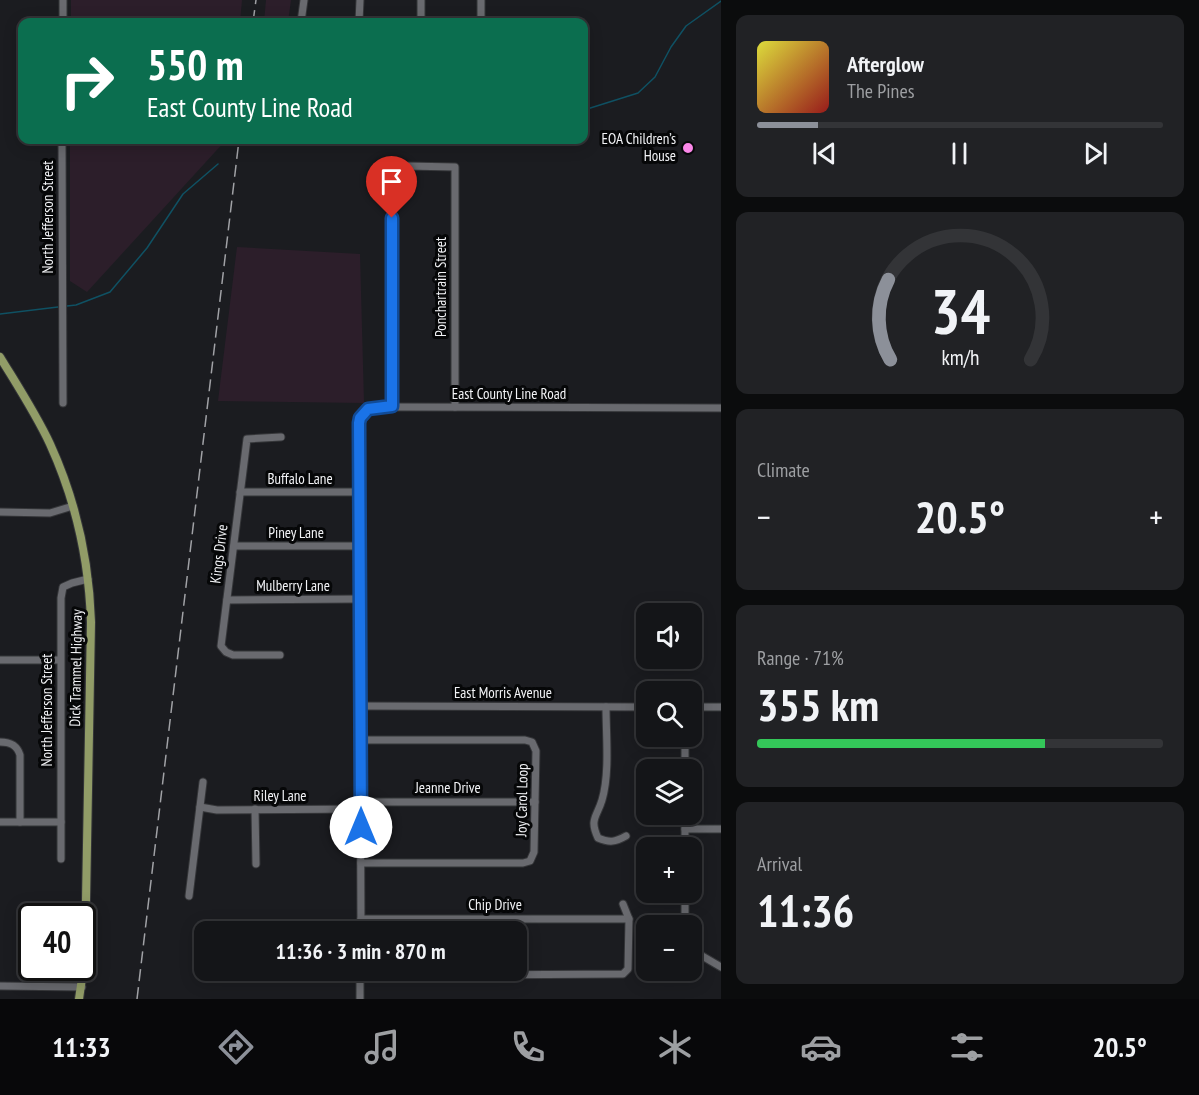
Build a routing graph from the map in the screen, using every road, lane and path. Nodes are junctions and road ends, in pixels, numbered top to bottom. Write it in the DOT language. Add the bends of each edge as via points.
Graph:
graph roads {
  1 [pos="63,0"];
  2 [pos="304,0"];
  3 [pos="360,0"];
  4 [pos="421,0"];
  5 [pos="481,0"];
  6 [pos="63,18"];
  7 [pos="302,18"];
  8 [pos="359,18"];
  9 [pos="421,18"];
  10 [pos="481,18"];
  11 [pos="62,144"];
  12 [pos="0,357"];
  13 [pos="63,403"];
  14 [pos="392,406"];
  15 [pos="455,407"];
  16 [pos="720,408"];
  17 [pos="281,437"];
  18 [pos="240,492"];
  19 [pos="359,492"];
  20 [pos="73,506"];
  21 [pos="0,512"];
  22 [pos="234,546"];
  23 [pos="359,546"];
  24 [pos="88,579"];
  25 [pos="359,599"];
  26 [pos="227,600"];
  27 [pos="280,655"];
  28 [pos="0,660"];
  29 [pos="60,660"];
  30 [pos="360,706"];
  31 [pos="606,707"];
  32 [pos="636,707"];
  33 [pos="702,707"];
  34 [pos="720,707"];
  35 [pos="360,740"];
  36 [pos="0,742"];
  37 [pos="203,782"];
  38 [pos="535,802"];
  39 [pos="361,805"];
  40 [pos="200,807"];
  41 [pos="255,809"];
  42 [pos="0,822"];
  43 [pos="21,822"];
  44 [pos="61,822"];
  45 [pos="685,825"];
  46 [pos="685,829"];
  47 [pos="720,829"];
  48 [pos="626,836"];
  49 [pos="685,837"];
  50 [pos="61,860"];
  51 [pos="361,863"];
  52 [pos="256,864"];
  53 [pos="189,896"];
  54 [pos="624,904"];
  55 [pos="361,919"];
  56 [pos="628,919"];
  57 [pos="702,956"];
  58 [pos="720,967"];
  59 [pos="527,974"];
  60 [pos="360,981"];
  61 [pos="0,986"];
  62 [pos="82,987"];
  63 [pos="79,999"];
  64 [pos="360,999"];
  1 -- 6 [label="street"];
  2 -- 7 [label="street"];
  3 -- 8 [label="street"];
  4 -- 9 [label="street"];
  5 -- 10 [label="street"];
  11 -- 13 [label="street, North Jefferson Street"];
  12 -- 20 [label="main road, Dick Trammel Highway" via="49,442"];
  14 -- 15 [label="street, East County Line Road"];
  14 -- 15 [label="street, Ponchartrain Street" via="392,171 406,166 455,166"];
  14 -- 19 [label="street, East County Line Road" via="363,412 359,423"];
  15 -- 16 [label="street, East County Line Road"];
  17 -- 18 [label="street, Kings Drive" via="246,439"];
  18 -- 19 [label="street, Buffalo Lane"];
  18 -- 22 [label="street, Kings Drive"];
  19 -- 23 [label="street"];
  20 -- 21 [label="street" via="50,513"];
  20 -- 24 [label="main road, Dick Trammel Highway"];
  22 -- 23 [label="street, Piney Lane"];
  22 -- 26 [label="street, Kings Drive"];
  23 -- 25 [label="street"];
  24 -- 29 [label="street, North Jefferson Street" via="63,587"];
  24 -- 62 [label="main road, Dick Trammel Highway" via="91,634"];
  25 -- 26 [label="street, Mulberry Lane"];
  25 -- 30 [label="street"];
  26 -- 27 [label="street, Kings Drive" via="221,646 226,652"];
  28 -- 29 [label="street"];
  29 -- 44 [label="street, North Jefferson Street"];
  30 -- 31 [label="street, East Morris Avenue"];
  30 -- 35 [label="street"];
  31 -- 32 [label="street, East Morris Avenue"];
  31 -- 48 [label="street" via="605,783 593,828 598,838 607,842"];
  33 -- 34 [label="street"];
  35 -- 38 [label="street, Joy Carol Loop" via="532,742 536,751"];
  35 -- 39 [label="street"];
  36 -- 43 [label="street" via="15,746 20,755"];
  37 -- 40 [label="street"];
  38 -- 39 [label="street, Jeanne Drive"];
  38 -- 51 [label="street, Joy Carol Loop" via="534,852 527,862"];
  39 -- 41 [label="street, Riley Lane"];
  39 -- 51 [label="street"];
  40 -- 41 [label="street, Riley Lane"];
  40 -- 53 [label="street"];
  41 -- 52 [label="street"];
  42 -- 43 [label="street"];
  43 -- 44 [label="street"];
  44 -- 50 [label="street, North Jefferson Street"];
  45 -- 46 [label="street"];
  46 -- 47 [label="street"];
  46 -- 49 [label="street"];
  51 -- 55 [label="street"];
  54 -- 56 [label="street"];
  55 -- 56 [label="street, Chip Drive"];
  56 -- 59 [label="street" via="628,969 623,974"];
  57 -- 58 [label="street"];
  60 -- 64 [label="street"];
  61 -- 62 [label="street"];
  62 -- 63 [label="main road, Dick Trammel Highway"];
}
